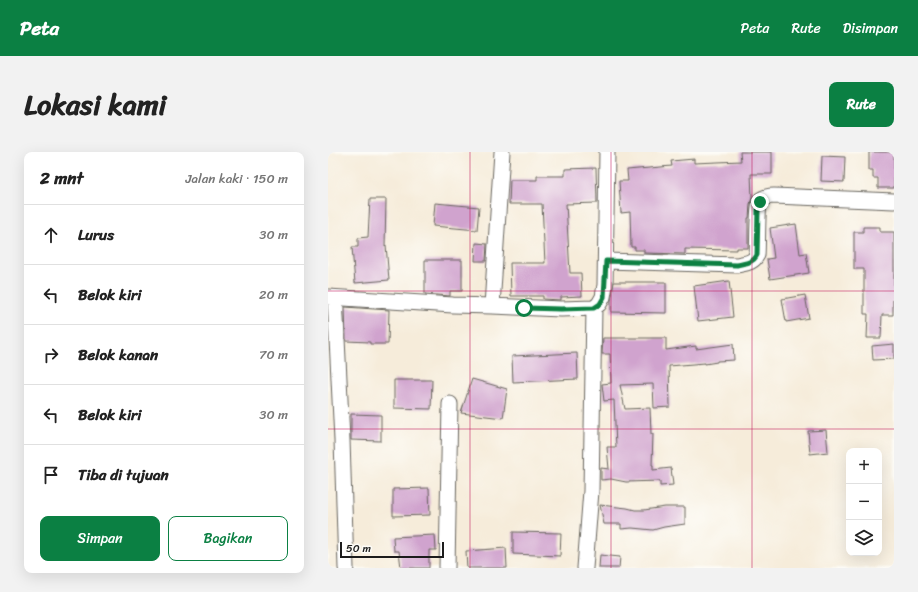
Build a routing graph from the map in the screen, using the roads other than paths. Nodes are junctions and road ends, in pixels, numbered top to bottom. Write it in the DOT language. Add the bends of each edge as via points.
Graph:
graph roads {
  1 [pos="502,152"];
  2 [pos="607,152"];
  3 [pos="894,201"];
  4 [pos="606,261"];
  5 [pos="332,298"];
  6 [pos="492,306"];
  7 [pos="594,308"];
  8 [pos="450,404"];
  9 [pos="346,568"];
  10 [pos="448,568"];
  11 [pos="585,568"];
  1 -- 6 [label="street"];
  2 -- 4 [label="street"];
  3 -- 4 [label="street" via="766,197 760,202 758,210 757,255 754,260 737,265"];
  4 -- 7 [label="street" via="604,297"];
  5 -- 6 [label="street"];
  5 -- 9 [label="street" via="342,440"];
  6 -- 7 [label="street"];
  7 -- 11 [label="street" via="591,491"];
  8 -- 10 [label="street"];
}
